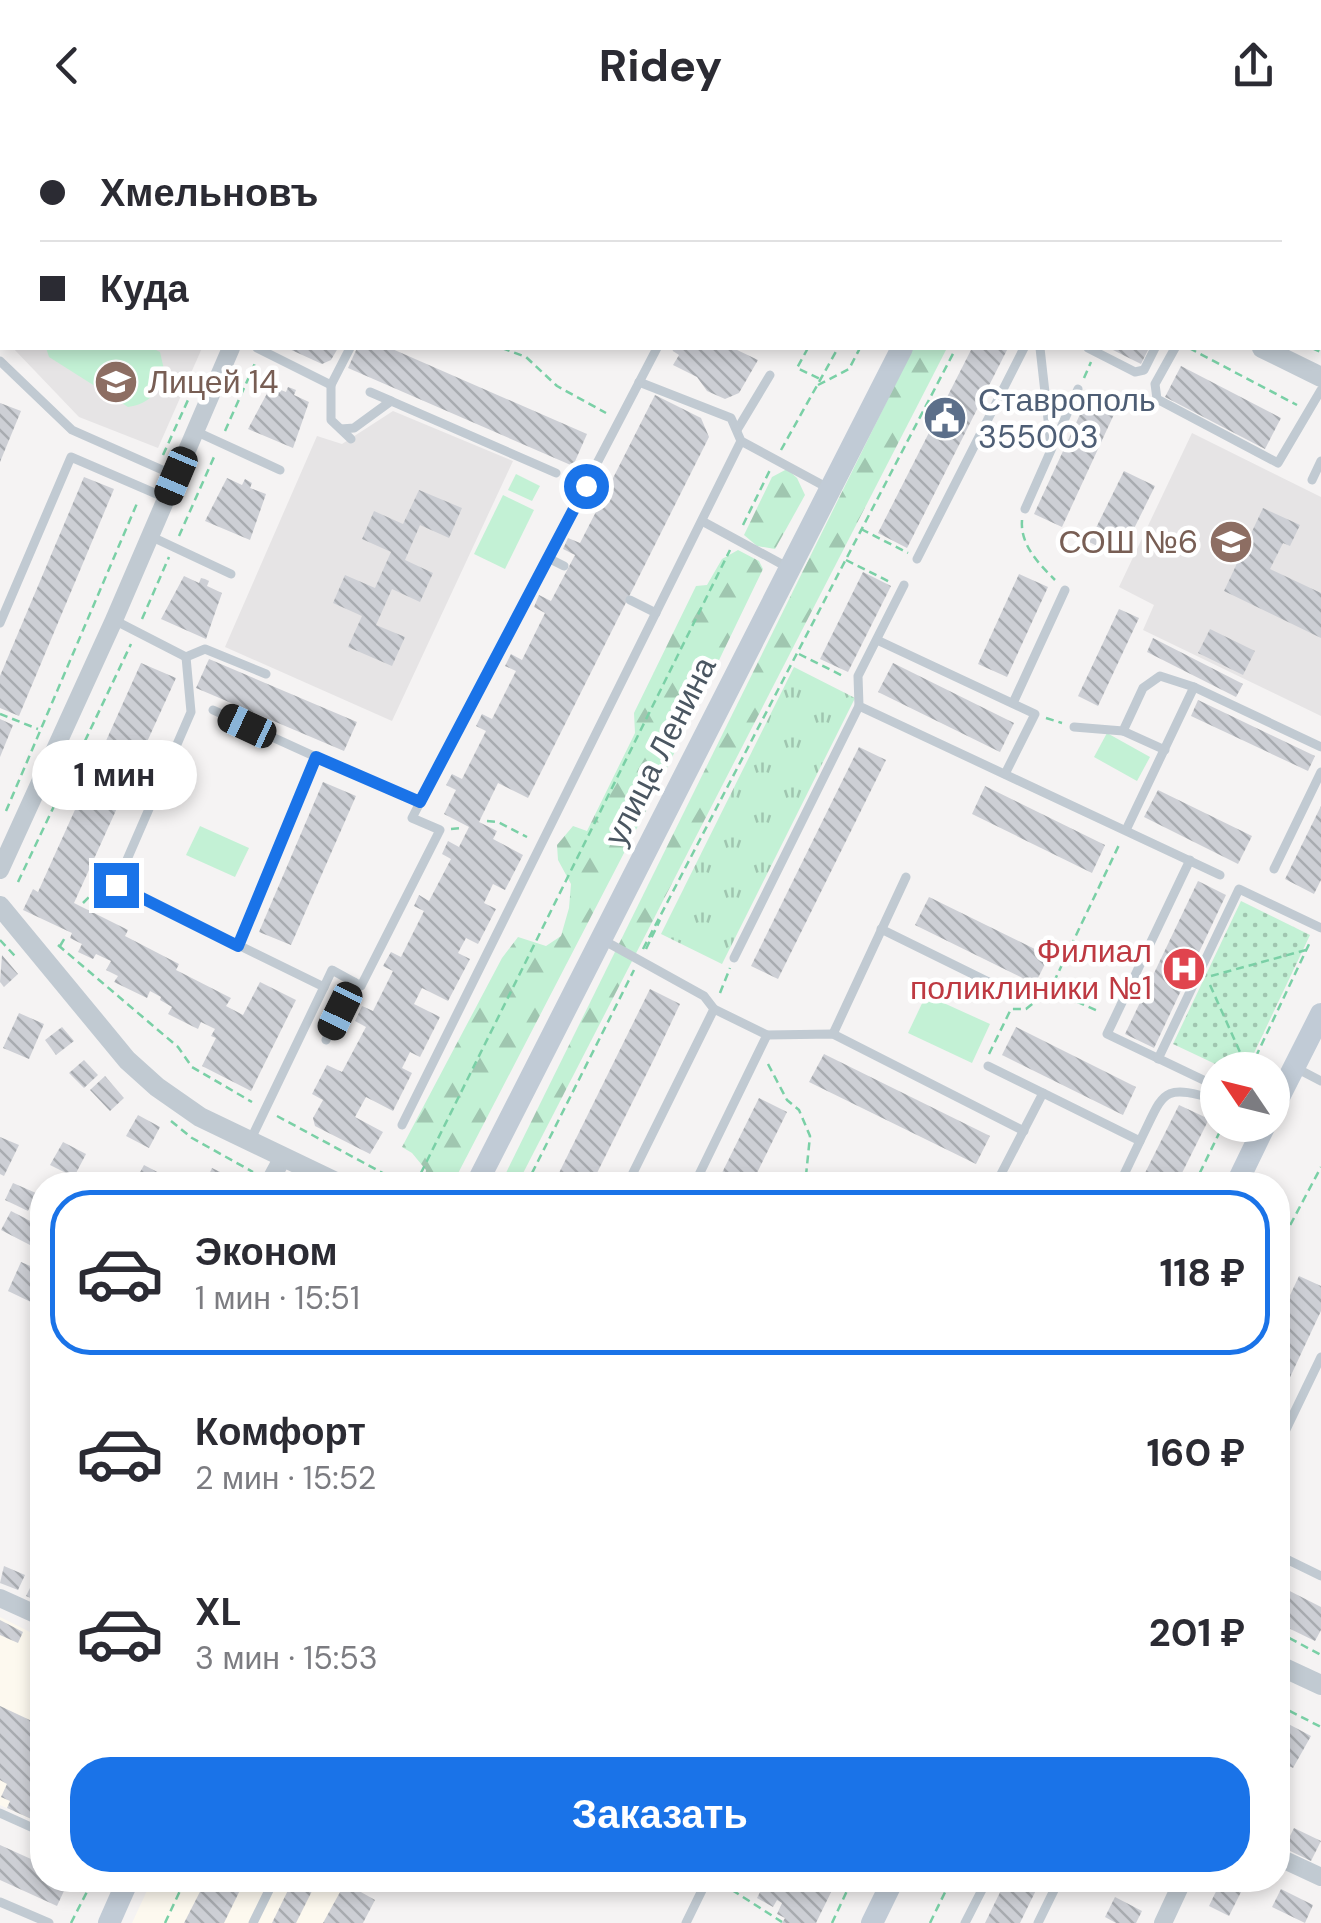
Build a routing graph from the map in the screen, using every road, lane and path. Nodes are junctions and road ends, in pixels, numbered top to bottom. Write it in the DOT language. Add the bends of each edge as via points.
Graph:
graph roads {
  1 [pos="230,350"];
  2 [pos="261,350"];
  3 [pos="349,350"];
  4 [pos="508,350"];
  5 [pos="656,350"];
  6 [pos="807,350"];
  7 [pos="837,350"];
  8 [pos="859,350"];
  9 [pos="901,350"];
  10 [pos="955,350"];
  11 [pos="1023,350"];
  12 [pos="1040,350"];
  13 [pos="1092,350"];
  14 [pos="1155,350"];
  15 [pos="1174,350"];
  16 [pos="1192,350"];
  17 [pos="1266,350"];
  18 [pos="0,359"];
  19 [pos="770,376"];
  20 [pos="1321,378"];
  21 [pos="820,379"];
  22 [pos="196,382"];
  23 [pos="639,382"];
  24 [pos="331,384"];
  25 [pos="817,386"];
  26 [pos="1078,389"];
  27 [pos="1321,390"];
  28 [pos="370,392"];
  29 [pos="391,401"];
  30 [pos="1308,410"];
  31 [pos="620,420"];
  32 [pos="341,429"];
  33 [pos="736,430"];
  34 [pos="195,431"];
  35 [pos="351,438"];
  36 [pos="741,441"];
  37 [pos="1052,449"];
  38 [pos="775,460"];
  39 [pos="1321,462"];
  40 [pos="158,468"];
  41 [pos="280,470"];
  42 [pos="556,473"];
  43 [pos="176,476"];
  44 [pos="1312,480"];
  45 [pos="143,488"];
  46 [pos="830,490"];
  47 [pos="166,498"];
  48 [pos="1025,509"];
  49 [pos="702,520"];
  50 [pos="862,529"];
  51 [pos="150,536"];
  52 [pos="735,541"];
  53 [pos="548,558"];
  54 [pos="917,559"];
  55 [pos="846,560"];
  56 [pos="564,566"];
  57 [pos="790,569"];
  58 [pos="231,574"];
  59 [pos="904,587"];
  60 [pos="1065,590"];
  61 [pos="630,600"];
  62 [pos="656,613"];
  63 [pos="114,620"];
  64 [pos="0,623"];
  65 [pos="877,640"];
  66 [pos="797,653"];
  67 [pos="186,657"];
  68 [pos="266,674"];
  69 [pos="858,684"];
  70 [pos="1194,686"];
  71 [pos="1013,703"];
  72 [pos="859,706"];
  73 [pos="213,710"];
  74 [pos="0,714"];
  75 [pos="1035,714"];
  76 [pos="1074,727"];
  77 [pos="39,729"];
  78 [pos="1123,731"];
  79 [pos="1321,747"];
  80 [pos="1164,750"];
  81 [pos="316,757"];
  82 [pos="1321,772"];
  83 [pos="1005,774"];
  84 [pos="420,802"];
  85 [pos="6,810"];
  86 [pos="487,821"];
  87 [pos="1126,830"];
  88 [pos="541,844"];
  89 [pos="1190,860"];
  90 [pos="1,869"];
  91 [pos="1274,869"];
  92 [pos="1220,876"];
  93 [pos="906,877"];
  94 [pos="18,882"];
  95 [pos="116,885"];
  96 [pos="83,903"];
  97 [pos="0,906"];
  98 [pos="660,918"];
  99 [pos="1319,927"];
  100 [pos="881,929"];
  101 [pos="47,935"];
  102 [pos="66,936"];
  103 [pos="601,940"];
  104 [pos="60,946"];
  105 [pos="238,946"];
  106 [pos="1306,950"];
  107 [pos="734,958"];
  108 [pos="639,960"];
  109 [pos="354,982"];
  110 [pos="723,986"];
  111 [pos="324,987"];
  112 [pos="1050,990"];
  113 [pos="1007,991"];
  114 [pos="714,1009"];
  115 [pos="1321,1014"];
  116 [pos="1115,1019"];
  117 [pos="833,1034"];
  118 [pos="767,1035"];
  119 [pos="326,1040"];
  120 [pos="760,1050"];
  121 [pos="1240,1052"];
  122 [pos="1257,1052"];
  123 [pos="1158,1059"];
  124 [pos="988,1066"];
  125 [pos="1294,1067"];
  126 [pos="1290,1075"];
  127 [pos="1200,1079"];
  128 [pos="1321,1081"];
  129 [pos="1043,1094"];
  130 [pos="1200,1095"];
  131 [pos="265,1110"];
  132 [pos="402,1125"];
  133 [pos="1024,1132"];
  134 [pos="250,1141"];
  135 [pos="1140,1141"];
  136 [pos="1215,1142"];
  137 [pos="1257,1142"];
  138 [pos="284,1157"];
  139 [pos="1321,1167"];
  140 [pos="275,1172"];
  141 [pos="315,1172"];
  142 [pos="382,1172"];
  143 [pos="421,1172"];
  144 [pos="483,1172"];
  145 [pos="533,1172"];
  146 [pos="634,1172"];
  147 [pos="700,1172"];
  148 [pos="806,1172"];
  149 [pos="1002,1172"];
  150 [pos="1125,1172"];
  151 [pos="1200,1172"];
  152 [pos="1242,1172"];
  153 [pos="1290,1225"];
  154 [pos="1321,1357"];
  155 [pos="1290,1421"];
  156 [pos="1290,1561"];
  157 [pos="1321,1576"];
  158 [pos="0,1598"];
  159 [pos="30,1612"];
  160 [pos="1290,1638"];
  161 [pos="1321,1655"];
  162 [pos="1290,1670"];
  163 [pos="1320,1682"];
  164 [pos="1290,1710"];
  165 [pos="1321,1727"];
  166 [pos="0,1812"];
  167 [pos="30,1826"];
  168 [pos="1290,1862"];
  169 [pos="1321,1877"];
  170 [pos="87,1892"];
  171 [pos="123,1892"];
  172 [pos="179,1892"];
  173 [pos="268,1892"];
  174 [pos="703,1892"];
  175 [pos="737,1892"];
  176 [pos="846,1892"];
  177 [pos="887,1892"];
  178 [pos="946,1892"];
  179 [pos="981,1892"];
  180 [pos="1054,1892"];
  181 [pos="1177,1892"];
  182 [pos="0,1902"];
  183 [pos="782,1922"];
  184 [pos="49,1923"];
  185 [pos="72,1923"];
  186 [pos="109,1923"];
  187 [pos="164,1923"];
  188 [pos="254,1923"];
  189 [pos="686,1923"];
  190 [pos="832,1923"];
  191 [pos="872,1923"];
  192 [pos="930,1923"];
  193 [pos="965,1923"];
  194 [pos="1038,1923"];
  195 [pos="1163,1923"];
  1 -- 34 [label="street"];
  2 -- 24 [label="lane"];
  3 -- 24 [label="lane"];
  4 -- 31 [label="path"];
  5 -- 23 [label="lane"];
  6 -- 21 [label="path" via="797,368"];
  7 -- 21 [label="path"];
  8 -- 25 [label="path" via="849,369"];
  9 -- 46 [label="main road, улица Ленина"];
  10 -- 50 [label="path"];
  11 -- 54 [label="lane"];
  12 -- 37 [label="lane"];
  13 -- 14 [label="lane" via="1134,372 1144,370"];
  13 -- 26 [label="path"];
  15 -- 30 [label="lane" via="1156,384 1157,399 1278,462"];
  16 -- 30 [label="path"];
  17 -- 20 [label="street"];
  18 -- 40 [label="lane" via="72,430"];
  19 -- 33 [label="lane"];
  21 -- 25 [label="path"];
  22 -- 40 [label="path"];
  23 -- 31 [label="lane"];
  23 -- 33 [label="lane" via="731,418"];
  24 -- 32 [label="lane" via="331,420"];
  25 -- 38 [label="path"];
  26 -- 37 [label="lane"];
  27 -- 30 [label="lane"];
  28 -- 29 [label="lane"];
  29 -- 32 [label="lane" via="354,428"];
  29 -- 42 [label="lane"];
  31 -- 53 [label="lane"];
  32 -- 35 [label="lane"];
  33 -- 36 [label="lane"];
  34 -- 41 [label="lane"];
  34 -- 43 [label="street"];
  36 -- 38 [label="lane"];
  36 -- 49 [label="lane"];
  37 -- 48 [label="lane"];
  38 -- 46 [label="lane"];
  38 -- 52 [label="path"];
  39 -- 44 [label="lane"];
  40 -- 43 [label="lane"];
  43 -- 47 [label="street"];
  45 -- 47 [label="lane"];
  45 -- 64 [label="lane" via="71,457"];
  45 -- 77 [label="path"];
  46 -- 57 [label="main road, улица Ленина"];
  47 -- 51 [label="street"];
  48 -- 60 [label="path" via="1020,527 1034,560"];
  49 -- 52 [label="lane"];
  49 -- 62 [label="lane"];
  50 -- 54 [label="path"];
  50 -- 55 [label="path"];
  51 -- 58 [label="lane"];
  51 -- 63 [label="street"];
  52 -- 57 [label="lane"];
  52 -- 143 [label="path"];
  53 -- 56 [label="lane"];
  53 -- 84 [label="lane"];
  55 -- 59 [label="path"];
  55 -- 66 [label="path"];
  57 -- 103 [label="main road, улица Ленина"];
  59 -- 65 [label="lane"];
  60 -- 71 [label="lane"];
  61 -- 62 [label="lane"];
  62 -- 88 [label="lane"];
  63 -- 67 [label="lane"];
  63 -- 90 [label="street"];
  65 -- 69 [label="lane"];
  65 -- 71 [label="lane"];
  66 -- 69 [label="path"];
  66 -- 98 [label="path"];
  67 -- 68 [label="lane" via="205,649"];
  67 -- 95 [label="lane" via="191,712"];
  69 -- 72 [label="lane"];
  70 -- 78 [label="lane" via="1160,676 1143,688"];
  70 -- 79 [label="lane"];
  70 -- 80 [label="lane"];
  71 -- 75 [label="lane"];
  72 -- 83 [label="lane"];
  72 -- 107 [label="lane"];
  73 -- 81 [label="lane"];
  74 -- 77 [label="path"];
  75 -- 76 [label="path"];
  75 -- 83 [label="lane"];
  76 -- 78 [label="lane"];
  77 -- 85 [label="path"];
  78 -- 80 [label="lane"];
  80 -- 87 [label="lane"];
  81 -- 84 [label="lane"];
  81 -- 105 [label="lane"];
  82 -- 91 [label="lane"];
  83 -- 87 [label="lane"];
  84 -- 109 [label="lane" via="412,818 440,830 362,986"];
  86 -- 88 [label="path"];
  87 -- 89 [label="lane"];
  87 -- 112 [label="path"];
  88 -- 132 [label="lane"];
  89 -- 92 [label="lane"];
  89 -- 116 [label="lane"];
  90 -- 94 [label="path"];
  93 -- 100 [label="lane"];
  95 -- 96 [label="path"];
  95 -- 105 [label="lane"];
  97 -- 134 [label="street" via="127,1060 200,1116"];
  98 -- 108 [label="path"];
  98 -- 108 [label="path"];
  99 -- 106 [label="path"];
  99 -- 123 [label="lane" via="1239,888"];
  100 -- 113 [label="lane"];
  100 -- 117 [label="lane"];
  101 -- 104 [label="path"];
  102 -- 104 [label="path"];
  103 -- 108 [label="lane"];
  103 -- 144 [label="main road, улица Ленина"];
  104 -- 131 [label="path" via="178,1047 192,1067"];
  105 -- 111 [label="lane"];
  106 -- 121 [label="path" via="1206,977"];
  106 -- 122 [label="path"];
  107 -- 110 [label="path"];
  108 -- 114 [label="lane" via="704,996"];
  108 -- 145 [label="path"];
  109 -- 111 [label="lane" via="332,970"];
  109 -- 119 [label="lane"];
  111 -- 131 [label="lane"];
  112 -- 116 [label="path"];
  112 -- 124 [label="path" via="1026,1010 1011,1009"];
  114 -- 118 [label="lane"];
  114 -- 146 [label="lane"];
  115 -- 125 [label="main road"];
  116 -- 123 [label="lane" via="1108,1034"];
  117 -- 118 [label="lane"];
  117 -- 133 [label="lane"];
  118 -- 120 [label="lane"];
  120 -- 147 [label="lane"];
  120 -- 148 [label="path" via="810,1136"];
  123 -- 127 [label="lane"];
  124 -- 129 [label="lane"];
  125 -- 126 [label="main road"];
  125 -- 128 [label="lane"];
  129 -- 133 [label="lane"];
  129 -- 135 [label="lane"];
  130 -- 135 [label="lane" via="1180,1089 1163,1096"];
  131 -- 134 [label="lane"];
  131 -- 142 [label="path"];
  133 -- 149 [label="lane"];
  134 -- 138 [label="street"];
  135 -- 150 [label="lane"];
  136 -- 151 [label="path"];
  137 -- 152 [label="main road"];
  138 -- 140 [label="street"];
  138 -- 141 [label="street"];
  139 -- 153 [label="path"];
  154 -- 155 [label="lane"];
  156 -- 157 [label="lane"];
  158 -- 159 [label="street"];
  160 -- 161 [label="path"];
  162 -- 163 [label="street"];
  164 -- 165 [label="path"];
  166 -- 167 [label="lane"];
  168 -- 169 [label="street"];
  170 -- 185 [label="path"];
  171 -- 186 [label="main road"];
  172 -- 187 [label="path"];
  173 -- 188 [label="lane"];
  174 -- 189 [label="lane"];
  175 -- 183 [label="path"];
  176 -- 190 [label="path"];
  177 -- 191 [label="main road"];
  178 -- 192 [label="path"];
  179 -- 193 [label="lane"];
  180 -- 194 [label="lane"];
  181 -- 195 [label="street"];
  182 -- 184 [label="lane"];
}
